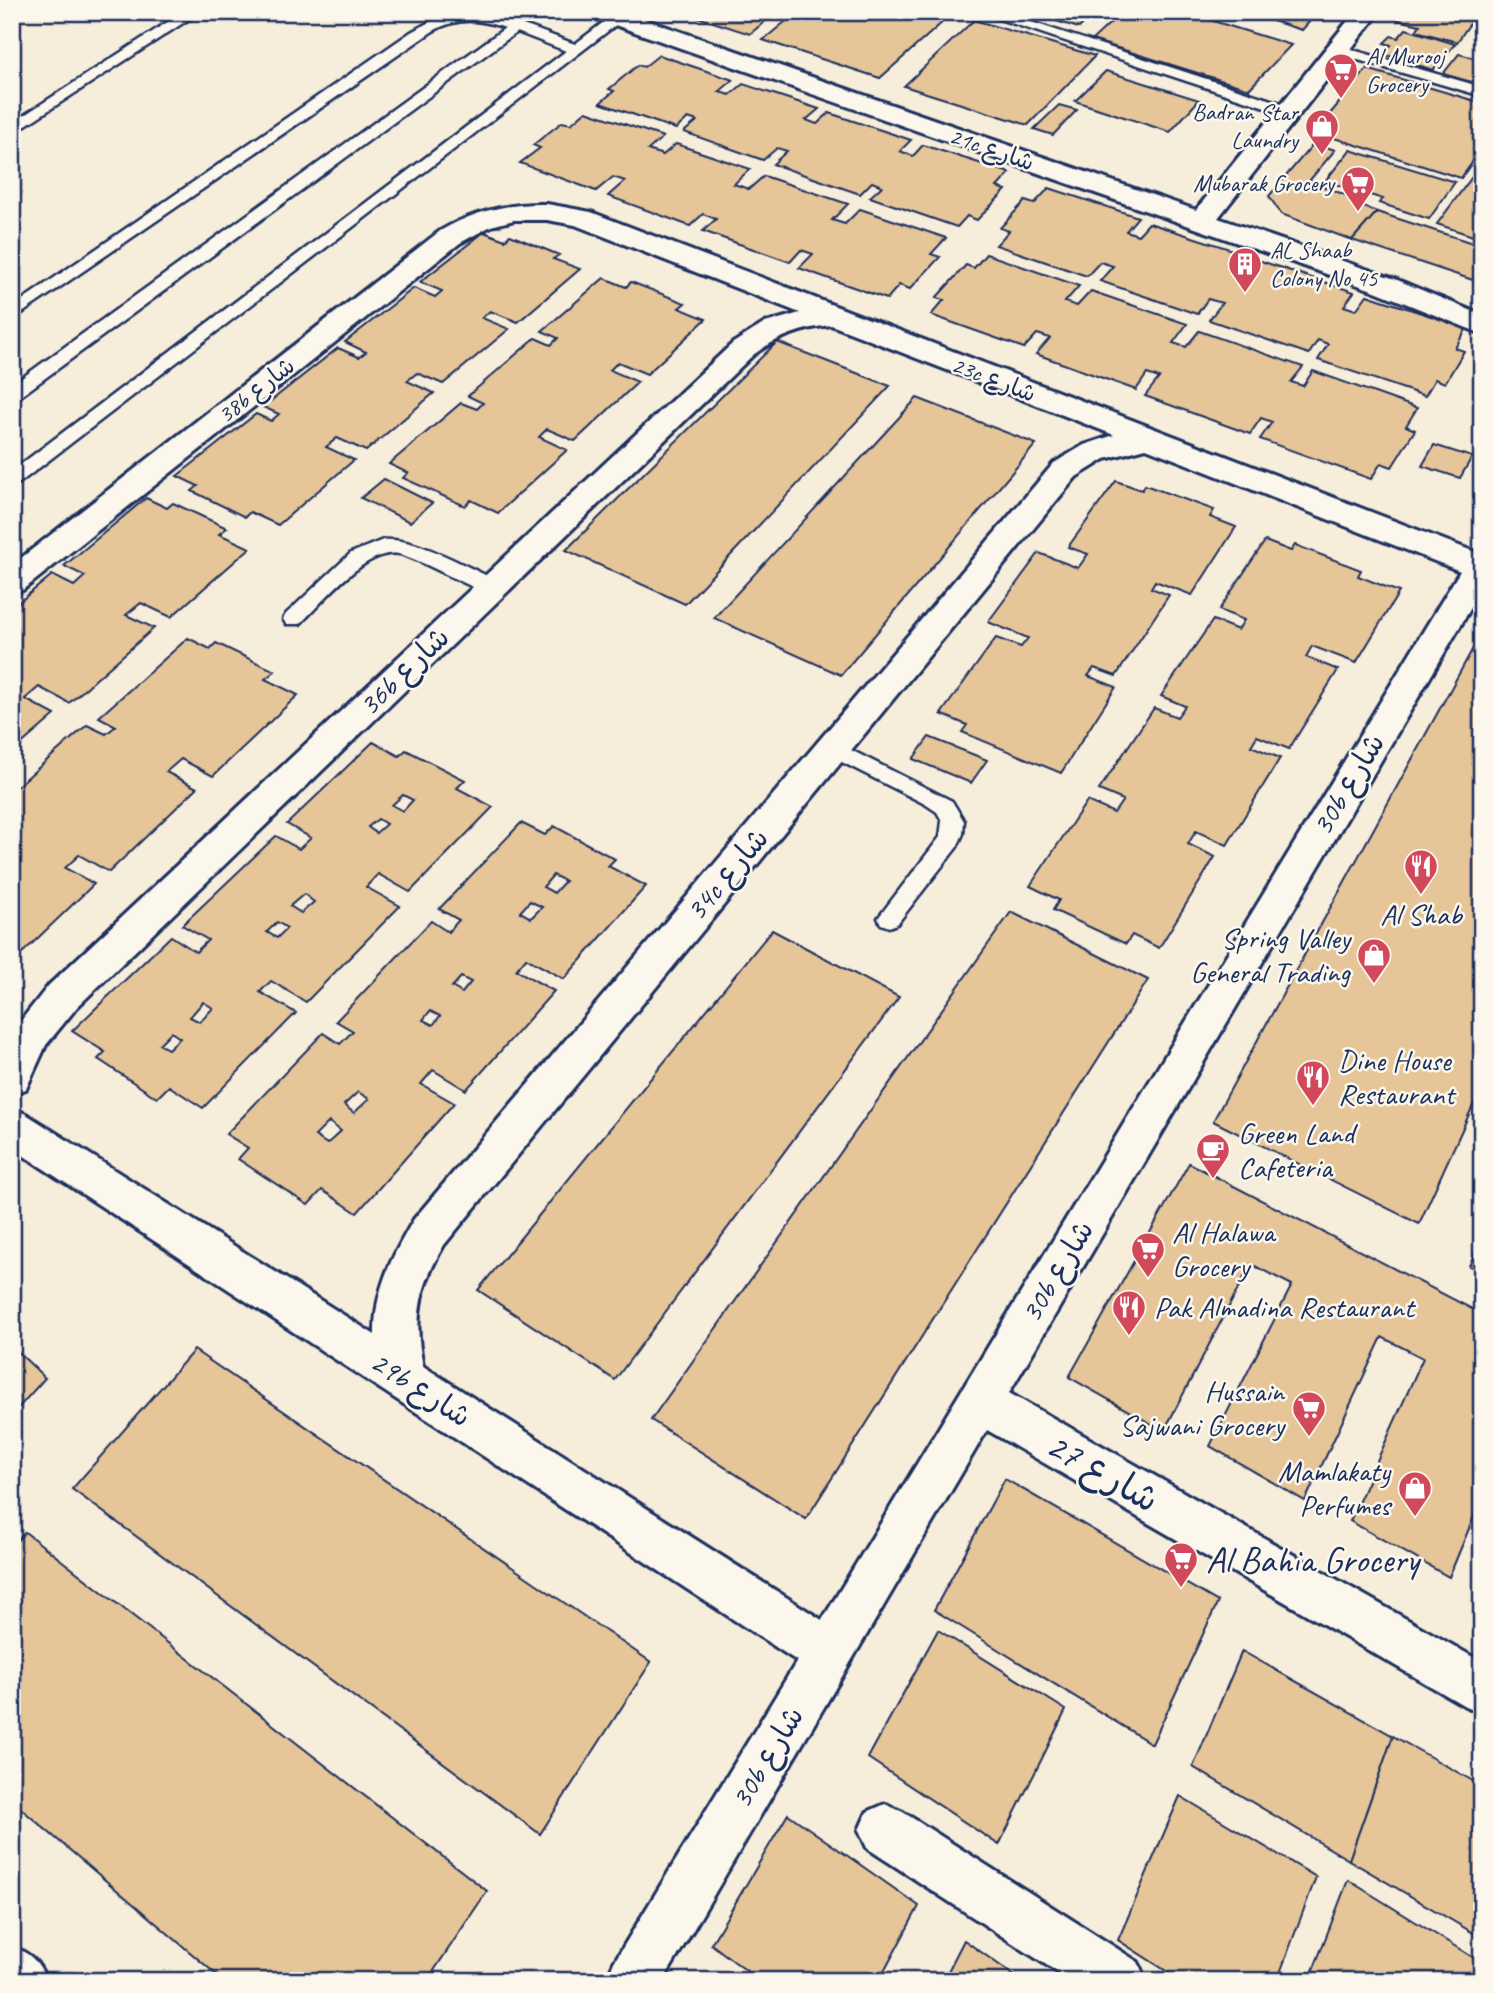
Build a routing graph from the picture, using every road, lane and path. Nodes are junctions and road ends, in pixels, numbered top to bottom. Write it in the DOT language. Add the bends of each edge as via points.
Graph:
graph roads {
  1 [pos="193,12"];
  2 [pos="985,12"];
  3 [pos="1368,12"];
  4 [pos="609,15"];
  5 [pos="514,28"];
  6 [pos="577,50"];
  7 [pos="1339,50"];
  8 [pos="1482,92"];
  9 [pos="1291,111"];
  10 [pos="12,130"];
  11 [pos="507,212"];
  12 [pos="1202,221"];
  13 [pos="1385,285"];
  14 [pos="1482,312"];
  15 [pos="12,315"];
  16 [pos="835,316"];
  17 [pos="1482,325"];
  18 [pos="12,394"];
  19 [pos="1149,438"];
  20 [pos="12,480"];
  21 [pos="1480,563"];
  22 [pos="12,582"];
  23 [pos="492,587"];
  24 [pos="293,619"];
  25 [pos="832,749"];
  26 [pos="890,918"];
  27 [pos="12,1077"];
  28 [pos="12,1126"];
  29 [pos="403,1377"];
  30 [pos="980,1401"];
  31 [pos="829,1653"];
  32 [pos="1482,1689"];
  33 [pos="885,1830"];
  34 [pos="12,1973"];
  35 [pos="20,1981"];
  36 [pos="633,1981"];
  37 [pos="1119,1981"];
  1 -- 10 [label="lane"];
  2 -- 9 [label="lane"];
  3 -- 7 [label="street"];
  4 -- 6 [label="lane"];
  4 -- 12 [label="street, 21c شارع"];
  5 -- 6 [label="lane"];
  5 -- 15 [label="lane" via="467,15 444,19 416,35"];
  5 -- 18 [label="lane"];
  6 -- 20 [label="lane"];
  7 -- 8 [label="lane"];
  7 -- 9 [label="street"];
  9 -- 12 [label="street"];
  11 -- 16 [label="street, 23c شارع" via="532,210 582,218"];
  11 -- 22 [label="street, 38b شارع" via="450,237"];
  12 -- 13 [label="street, 21c شارع"];
  13 -- 14 [label="street, 21c شارع"];
  13 -- 17 [label="street, 21c شارع"];
  16 -- 19 [label="street, 23c شارع"];
  16 -- 23 [label="street, 36b شارع" via="795,321 760,335"];
  19 -- 21 [label="street, 23c شارع"];
  19 -- 25 [label="street, 34c شارع" via="1101,447 1065,470"];
  21 -- 30 [label="street, 30b شارع"];
  23 -- 24 [label="lane" via="410,550 383,546 358,558"];
  23 -- 27 [label="street, 36b شارع" via="63,996 36,1024"];
  25 -- 26 [label="lane" via="933,798 954,817 955,830 949,841"];
  25 -- 29 [label="street, 34c شارع" via="429,1232 409,1265 397,1301 395,1340"];
  28 -- 29 [label="street, 29b شارع"];
  29 -- 31 [label="street, 29b شارع"];
  30 -- 31 [label="street, 30b شارع"];
  30 -- 32 [label="street, شارع 27"];
  31 -- 36 [label="street, 30b شارع"];
  33 -- 37 [label="street"];
  34 -- 35 [label="street"];
}
